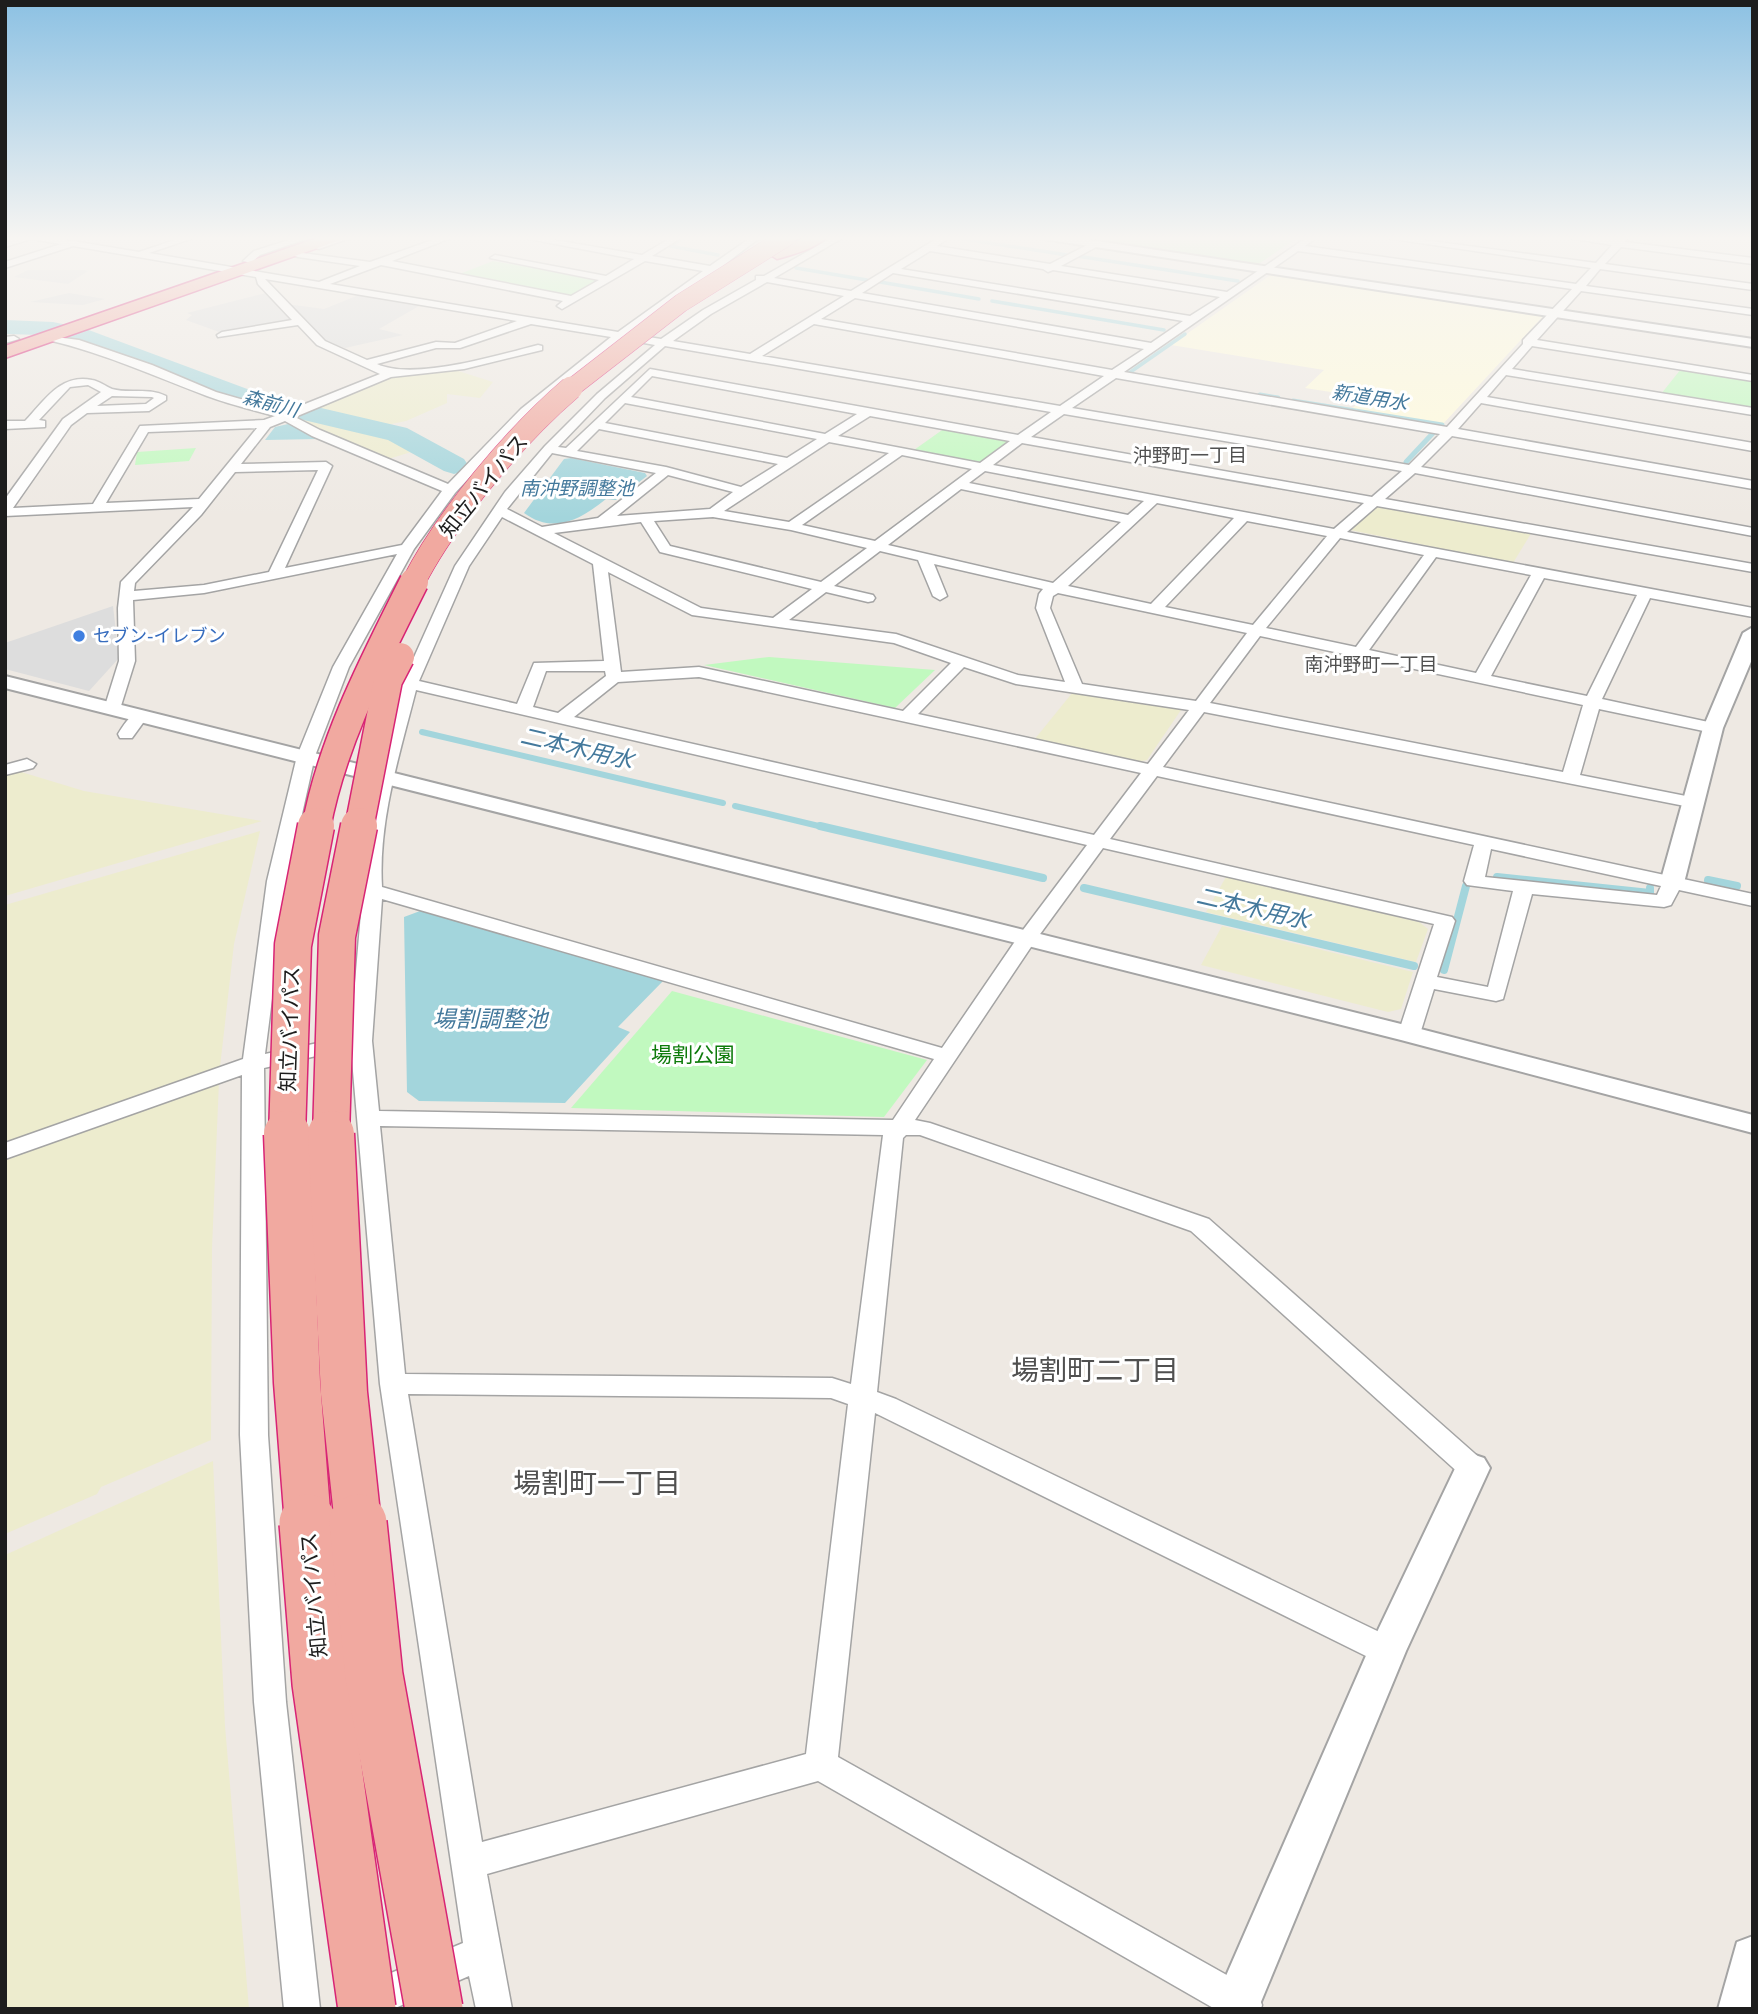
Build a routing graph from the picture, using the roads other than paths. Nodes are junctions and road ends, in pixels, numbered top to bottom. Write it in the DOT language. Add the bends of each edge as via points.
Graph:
graph roads {
  1 [pos="57,330"];
  2 [pos="57,330"];
  3 [pos="62,330"];
  4 [pos="251,330"];
  5 [pos="307,330"];
  6 [pos="503,330"];
  7 [pos="588,330"];
  8 [pos="629,330"];
  9 [pos="644,330"];
  10 [pos="666,330"];
  11 [pos="678,330"];
  12 [pos="795,330"];
  13 [pos="866,330"];
  14 [pos="1057,330"];
  15 [pos="1178,330"];
  16 [pos="1538,330"];
  17 [pos="1666,330"];
  18 [pos="222,335"];
  19 [pos="621,336"];
  20 [pos="1527,342"];
  21 [pos="8,343"];
  22 [pos="663,343"];
  23 [pos="1753,343"];
  24 [pos="1153,347"];
  25 [pos="538,348"];
  26 [pos="751,358"];
  27 [pos="365,364"];
  28 [pos="1502,370"];
  29 [pos="389,374"];
  30 [pos="1112,375"];
  31 [pos="1753,378"];
  32 [pos="1665,381"];
  33 [pos="109,391"];
  34 [pos="622,399"];
  35 [pos="1478,400"];
  36 [pos="83,410"];
  37 [pos="1062,410"];
  38 [pos="868,412"];
  39 [pos="1753,412"];
  40 [pos="289,416"];
  41 [pos="67,422"];
  42 [pos="29,424"];
  43 [pos="266,424"];
  44 [pos="5,425"];
  45 [pos="596,425"];
  46 [pos="1451,430"];
  47 [pos="828,437"];
  48 [pos="1021,439"];
  49 [pos="1753,447"];
  50 [pos="549,449"];
  51 [pos="902,450"];
  52 [pos="570,451"];
  53 [pos="789,462"];
  54 [pos="984,466"];
  55 [pos="232,468"];
  56 [pos="1412,470"];
  57 [pos="666,471"];
  58 [pos="959,485"];
  59 [pos="1753,485"];
  60 [pos="450,490"];
  61 [pos="743,491"];
  62 [pos="1154,499"];
  63 [pos="1374,502"];
  64 [pos="204,503"];
  65 [pos="97,508"];
  66 [pos="500,510"];
  67 [pos="5,511"];
  68 [pos="713,513"];
  69 [pos="1244,516"];
  70 [pos="645,518"];
  71 [pos="1130,520"];
  72 [pos="602,522"];
  73 [pos="791,526"];
  74 [pos="542,531"];
  75 [pos="1753,532"];
  76 [pos="1336,534"];
  77 [pos="875,547"];
  78 [pos="407,548"];
  79 [pos="1433,552"];
  80 [pos="925,559"];
  81 [pos="600,562"];
  82 [pos="1753,568"];
  83 [pos="1540,572"];
  84 [pos="274,576"];
  85 [pos="821,587"];
  86 [pos="1056,588"];
  87 [pos="1646,593"];
  88 [pos="126,596"];
  89 [pos="940,596"];
  90 [pos="868,598"];
  91 [pos="1154,608"];
  92 [pos="1753,612"];
  93 [pos="777,622"];
  94 [pos="1256,631"];
  95 [pos="1753,633"];
  96 [pos="1360,652"];
  97 [pos="961,661"];
  98 [pos="613,671"];
  99 [pos="1482,677"];
  100 [pos="5,682"];
  101 [pos="410,684"];
  102 [pos="1076,688"];
  103 [pos="1592,703"];
  104 [pos="1198,706"];
  105 [pos="112,709"];
  106 [pos="523,710"];
  107 [pos="906,717"];
  108 [pos="561,719"];
  109 [pos="1713,728"];
  110 [pos="306,756"];
  111 [pos="27,764"];
  112 [pos="5,770"];
  113 [pos="1150,772"];
  114 [pos="387,776"];
  115 [pos="1570,779"];
  116 [pos="1695,803"];
  117 [pos="1099,842"];
  118 [pos="1484,842"];
  119 [pos="1672,883"];
  120 [pos="1524,887"];
  121 [pos="373,890"];
  122 [pos="1753,900"];
  123 [pos="1027,938"];
  124 [pos="1427,981"];
  125 [pos="1409,1034"];
  126 [pos="361,1041"];
  127 [pos="947,1056"];
  128 [pos="253,1063"];
  129 [pos="368,1118"];
  130 [pos="1753,1125"];
  131 [pos="899,1128"];
  132 [pos="5,1151"];
  133 [pos="393,1384"];
  134 [pos="863,1397"];
  135 [pos="1472,1468"];
  136 [pos="1387,1651"];
  137 [pos="821,1765"];
  138 [pos="470,1862"];
  139 [pos="482,1953"];
  140 [pos="1753,1958"];
  141 [pos="1241,2006"];
  142 [pos="302,2009"];
  143 [pos="349,2009"];
  144 [pos="368,2009"];
  145 [pos="434,2009"];
  146 [pos="494,2009"];
  147 [pos="1741,2009"];
  1 -- 21 [label="highway"];
  2 -- 21 [label="highway"];
  3 -- 40 [label="street" via="75,342 212,394"];
  4 -- 18 [label="street"];
  5 -- 27 [label="street" via="321,343"];
  6 -- 27 [label="street" via="456,346 436,345"];
  7 -- 19 [label="street"];
  8 -- 19 [label="street"];
  9 -- 144 [label="highway, 知立バイパス, bridge" via="562,396 524,435 465,504 419,572 363,684 321,800 293,946 286,1122 297,1382 321,1683"];
  10 -- 145 [label="highway, 知立バイパス, bridge" via="584,398 537,446 444,570 388,680 337,936 331,1128 344,1393 374,1676"];
  11 -- 22 [label="street"];
  12 -- 26 [label="street"];
  13 -- 30 [label="street"];
  14 -- 24 [label="street"];
  15 -- 24 [label="street"];
  16 -- 20 [label="street"];
  17 -- 23 [label="street"];
  19 -- 22 [label="street"];
  19 -- 60 [label="street" via="525,411"];
  20 -- 28 [label="street"];
  20 -- 32 [label="street"];
  22 -- 26 [label="street"];
  22 -- 50 [label="street"];
  24 -- 30 [label="street"];
  25 -- 29 [label="street" via="414,374"];
  26 -- 37 [label="street"];
  27 -- 29 [label="street"];
  28 -- 32 [label="street"];
  28 -- 35 [label="street"];
  29 -- 40 [label="street"];
  30 -- 37 [label="street"];
  30 -- 46 [label="street"];
  31 -- 32 [label="street"];
  32 -- 39 [label="street"];
  33 -- 36 [label="street"];
  33 -- 36 [label="street" via="162,398 149,407"];
  33 -- 42 [label="street" via="73,382"];
  34 -- 38 [label="street" via="650,372"];
  34 -- 45 [label="street"];
  34 -- 47 [label="street"];
  35 -- 46 [label="street"];
  35 -- 49 [label="street"];
  36 -- 41 [label="street"];
  37 -- 48 [label="street"];
  37 -- 56 [label="street"];
  38 -- 47 [label="street"];
  38 -- 48 [label="street"];
  40 -- 43 [label="street"];
  40 -- 60 [label="street"];
  41 -- 42 [label="street"];
  41 -- 67 [label="street"];
  42 -- 44 [label="street"];
  43 -- 55 [label="street"];
  43 -- 65 [label="street" via="144,429"];
  45 -- 52 [label="street"];
  45 -- 53 [label="street"];
  46 -- 56 [label="street"];
  46 -- 59 [label="street"];
  47 -- 51 [label="street"];
  47 -- 53 [label="street"];
  48 -- 54 [label="street"];
  48 -- 63 [label="street"];
  50 -- 52 [label="street"];
  50 -- 66 [label="street"];
  51 -- 54 [label="street"];
  51 -- 73 [label="street"];
  52 -- 57 [label="street"];
  53 -- 61 [label="street"];
  54 -- 58 [label="street"];
  54 -- 62 [label="street"];
  55 -- 64 [label="street"];
  55 -- 84 [label="street" via="326,466"];
  56 -- 63 [label="street"];
  56 -- 75 [label="street"];
  57 -- 61 [label="street"];
  57 -- 72 [label="street"];
  58 -- 71 [label="street"];
  58 -- 77 [label="street"];
  60 -- 78 [label="street"];
  61 -- 68 [label="street"];
  62 -- 69 [label="street"];
  62 -- 71 [label="street"];
  63 -- 76 [label="street"];
  63 -- 82 [label="street"];
  64 -- 65 [label="street"];
  64 -- 88 [label="street" via="128,582"];
  65 -- 67 [label="street"];
  66 -- 74 [label="street"];
  66 -- 101 [label="street" via="462,566"];
  68 -- 70 [label="street"];
  68 -- 73 [label="street"];
  69 -- 76 [label="street"];
  69 -- 91 [label="street"];
  70 -- 72 [label="street"];
  70 -- 85 [label="street" via="666,550"];
  71 -- 86 [label="street"];
  72 -- 74 [label="street"];
  73 -- 77 [label="street"];
  74 -- 81 [label="street"];
  76 -- 79 [label="street"];
  76 -- 94 [label="street"];
  77 -- 80 [label="street"];
  77 -- 85 [label="street"];
  78 -- 84 [label="street"];
  78 -- 110 [label="street" via="341,667"];
  79 -- 83 [label="street"];
  79 -- 96 [label="street"];
  80 -- 86 [label="street"];
  80 -- 89 [label="street"];
  81 -- 93 [label="street" via="697,612"];
  81 -- 98 [label="street"];
  83 -- 87 [label="street"];
  83 -- 99 [label="street"];
  84 -- 88 [label="street" via="204,589"];
  85 -- 90 [label="street"];
  85 -- 93 [label="street"];
  86 -- 91 [label="street"];
  86 -- 102 [label="street" via="1046,594 1043,608"];
  87 -- 92 [label="street"];
  87 -- 103 [label="street"];
  88 -- 105 [label="street" via="127,661"];
  91 -- 94 [label="street"];
  93 -- 97 [label="street" via="896,639"];
  94 -- 96 [label="street"];
  94 -- 104 [label="street"];
  95 -- 109 [label="street"];
  96 -- 99 [label="street"];
  97 -- 102 [label="street" via="1016,679"];
  97 -- 107 [label="street"];
  98 -- 106 [label="street" via="540,666"];
  98 -- 107 [label="street" via="699,672"];
  98 -- 108 [label="street"];
  99 -- 103 [label="street"];
  100 -- 105 [label="street"];
  101 -- 106 [label="street"];
  101 -- 114 [label="street"];
  102 -- 104 [label="street"];
  103 -- 109 [label="street"];
  103 -- 115 [label="street"];
  104 -- 113 [label="street"];
  104 -- 115 [label="street"];
  105 -- 110 [label="street" via="133,725"];
  106 -- 108 [label="street"];
  107 -- 113 [label="street"];
  108 -- 117 [label="street"];
  109 -- 116 [label="street"];
  110 -- 114 [label="street"];
  110 -- 128 [label="street" via="283,822"];
  111 -- 112 [label="street"];
  113 -- 117 [label="street"];
  113 -- 118 [label="street"];
  114 -- 121 [label="street" via="371,859"];
  114 -- 123 [label="street"];
  115 -- 116 [label="street"];
  116 -- 119 [label="street"];
  117 -- 123 [label="street"];
  117 -- 124 [label="street" via="1445,922"];
  118 -- 119 [label="street"];
  118 -- 120 [label="street" via="1475,881"];
  119 -- 120 [label="street" via="1664,901"];
  119 -- 122 [label="street"];
  120 -- 124 [label="street" via="1496,995"];
  121 -- 126 [label="street"];
  121 -- 127 [label="street"];
  123 -- 125 [label="street"];
  123 -- 127 [label="street"];
  124 -- 125 [label="street"];
  125 -- 130 [label="street"];
  126 -- 128 [label="street"];
  126 -- 129 [label="street"];
  127 -- 131 [label="street"];
  128 -- 132 [label="street"];
  128 -- 142 [label="street" via="254,1435 270,1702"];
  129 -- 131 [label="street"];
  129 -- 133 [label="street"];
  131 -- 134 [label="street" via="892,1138"];
  131 -- 135 [label="street" via="922,1128 1200,1225"];
  133 -- 134 [label="street" via="832,1388"];
  133 -- 138 [label="street"];
  134 -- 136 [label="street"];
  134 -- 137 [label="street"];
  135 -- 136 [label="street"];
  136 -- 141 [label="street"];
  137 -- 138 [label="street"];
  137 -- 141 [label="street"];
  138 -- 139 [label="street"];
  139 -- 143 [label="street"];
  139 -- 146 [label="street"];
  140 -- 147 [label="street"];
}
